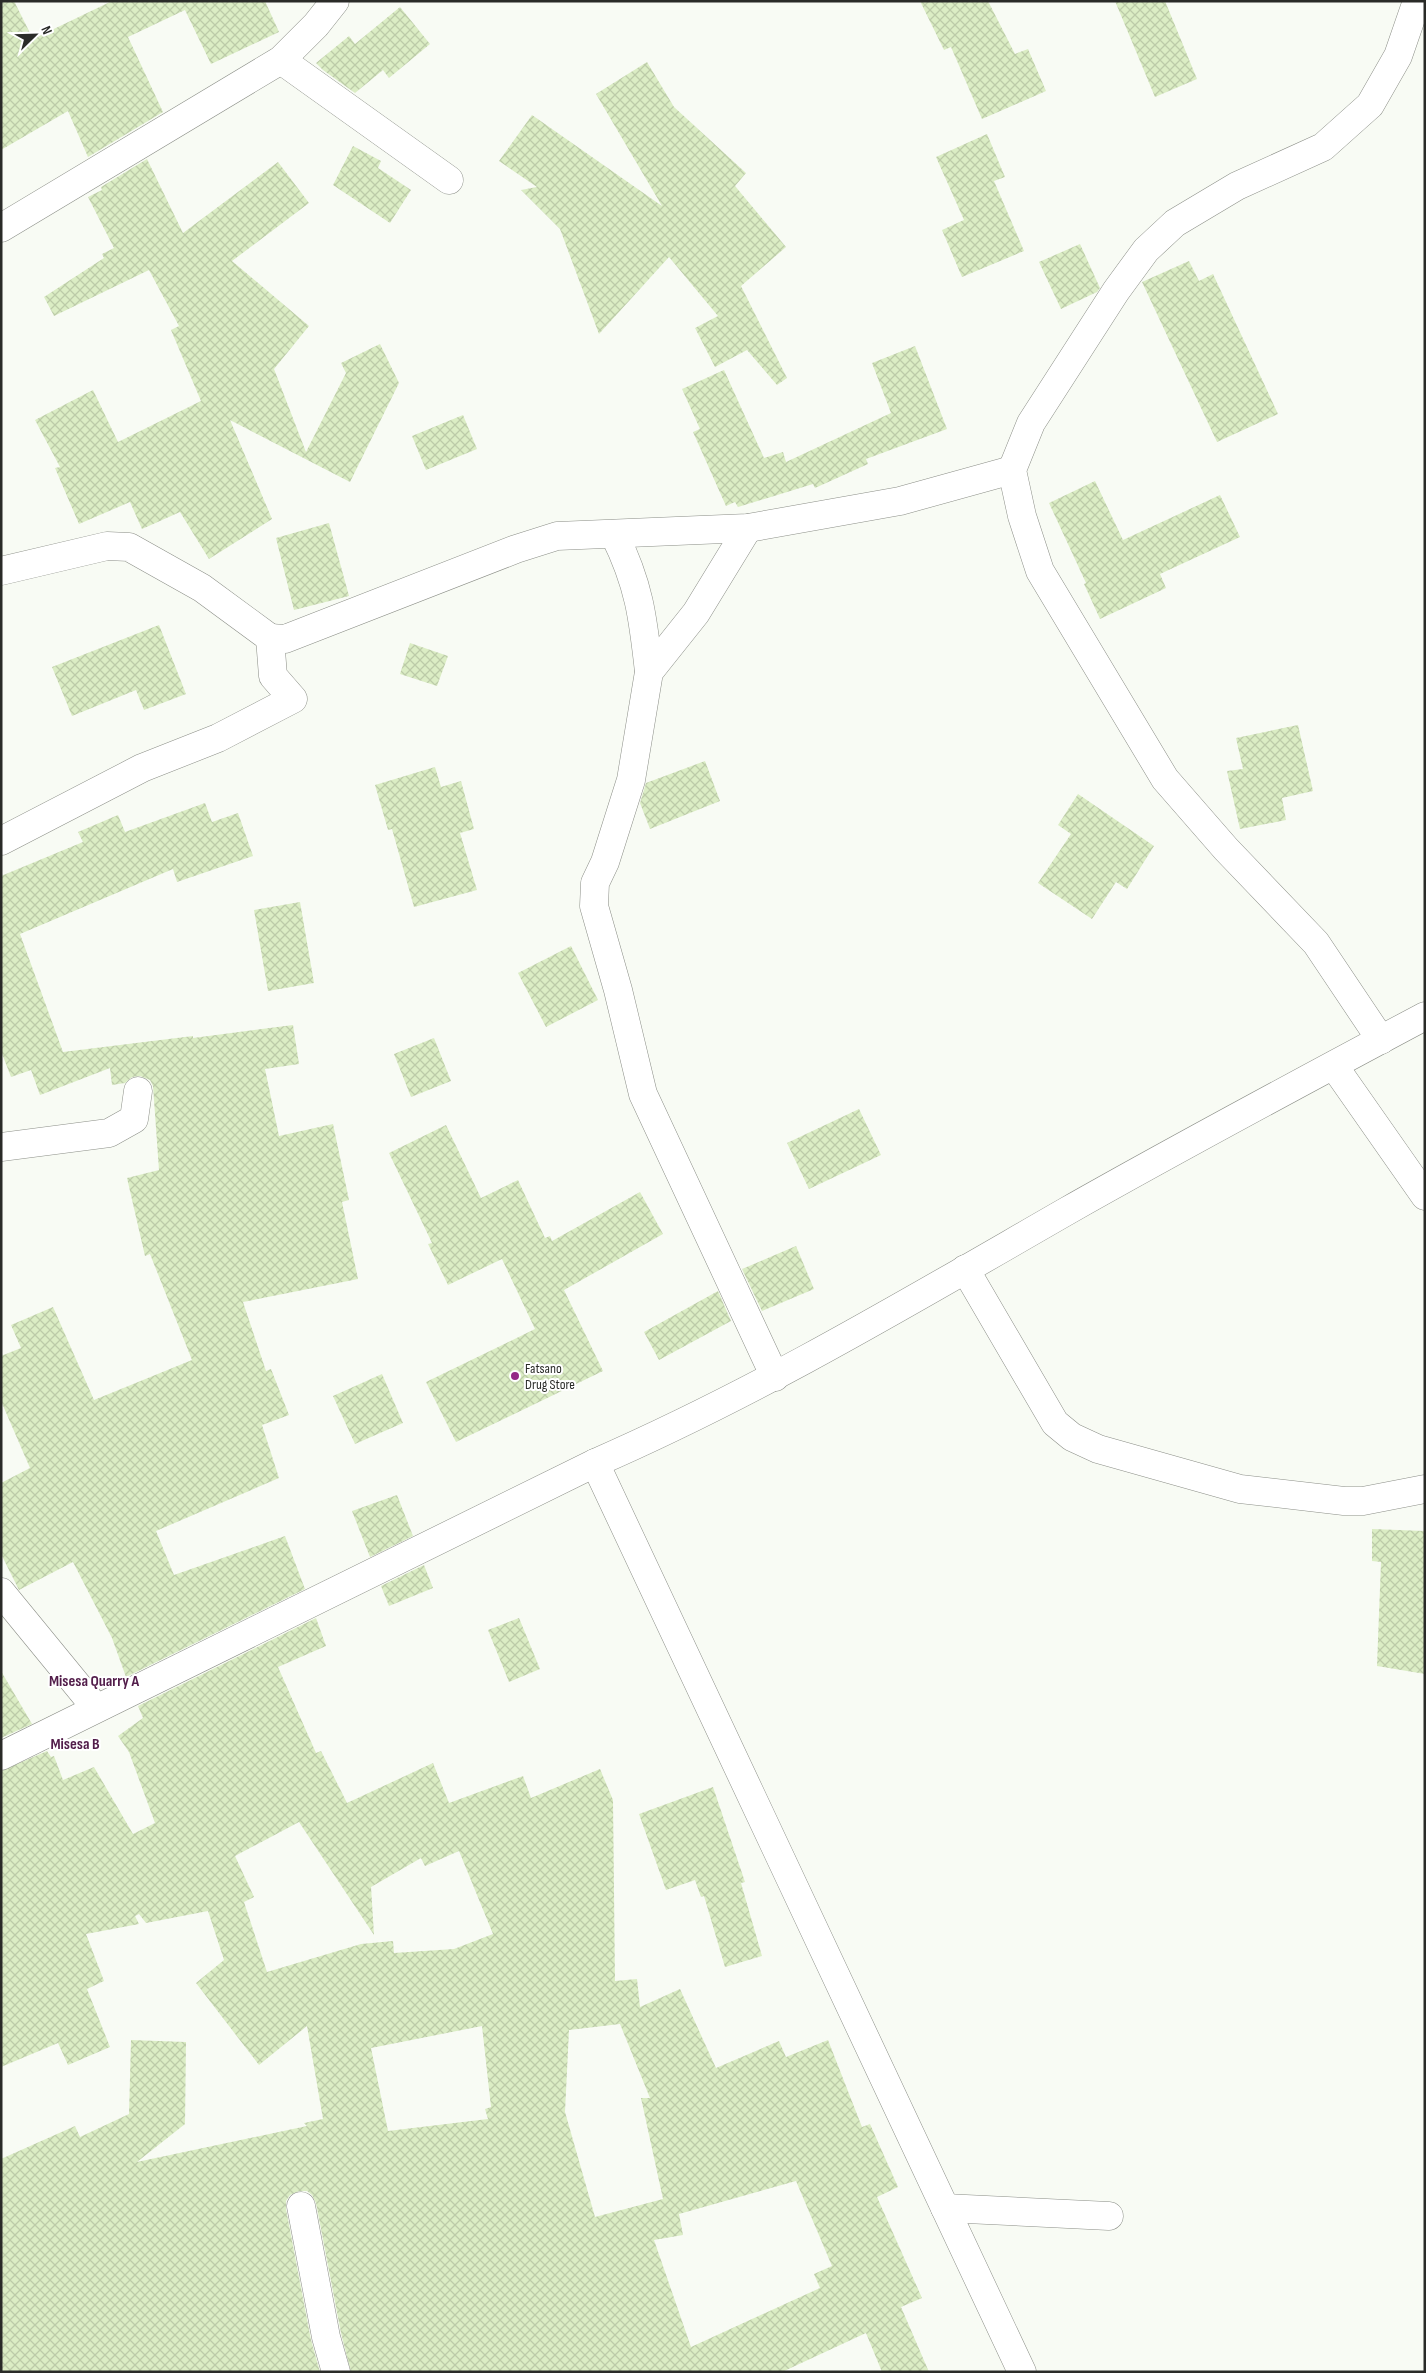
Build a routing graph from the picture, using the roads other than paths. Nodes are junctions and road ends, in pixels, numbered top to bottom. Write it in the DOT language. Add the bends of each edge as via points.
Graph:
graph roads {
  1 [pos="335,1"];
  2 [pos="1418,1"];
  3 [pos="282,60"];
  4 [pos="449,180"];
  5 [pos="1,228"];
  6 [pos="1012,470"];
  7 [pos="748,528"];
  8 [pos="614,534"];
  9 [pos="1,571"];
  10 [pos="270,638"];
  11 [pos="649,672"];
  12 [pos="1,841"];
  13 [pos="1425,1016"];
  14 [pos="1381,1040"];
  15 [pos="1334,1066"];
  16 [pos="138,1091"];
  17 [pos="1,1147"];
  18 [pos="1425,1196"];
  19 [pos="965,1269"];
  20 [pos="775,1377"];
  21 [pos="595,1463"];
  22 [pos="1425,1489"];
  23 [pos="1,1592"];
  24 [pos="96,1708"];
  25 [pos="1,1756"];
  26 [pos="301,2206"];
  27 [pos="945,2208"];
  28 [pos="1109,2216"];
  29 [pos="336,2372"];
  30 [pos="1022,2372"];
  1 -- 3 [label="street"];
  2 -- 6 [label="street" via="1398,56 1370,105 1324,147 1237,186 1176,223 1146,250 1031,423"];
  3 -- 4 [label="street"];
  3 -- 5 [label="street"];
  6 -- 7 [label="street" via="900,501"];
  6 -- 14 [label="street" via="1022,516 1040,571 1165,779 1226,849 1316,943"];
  7 -- 8 [label="street"];
  7 -- 11 [label="street" via="696,613"];
  8 -- 10 [label="street" via="557,536 285,639"];
  8 -- 11 [label="street" via="637,588"];
  9 -- 10 [label="street" via="107,546 129,547 202,588"];
  10 -- 12 [label="street" via="273,676 293,699 218,738 142,768"];
  11 -- 20 [label="street" via="631,780 605,862 595,883 594,906 643,1094"];
  13 -- 14 [label="street"];
  14 -- 15 [label="street"];
  15 -- 18 [label="street"];
  15 -- 19 [label="street"];
  16 -- 17 [label="street" via="134,1119 109,1133"];
  19 -- 20 [label="street"];
  19 -- 22 [label="street" via="1056,1423 1072,1436 1098,1449 1240,1489 1312,1498 1363,1501"];
  20 -- 21 [label="street" via="649,1440"];
  21 -- 24 [label="street"];
  21 -- 27 [label="street"];
  23 -- 24 [label="street"];
  24 -- 25 [label="street"];
  26 -- 29 [label="street" via="326,2337"];
  27 -- 28 [label="street"];
  27 -- 30 [label="street"];
}
